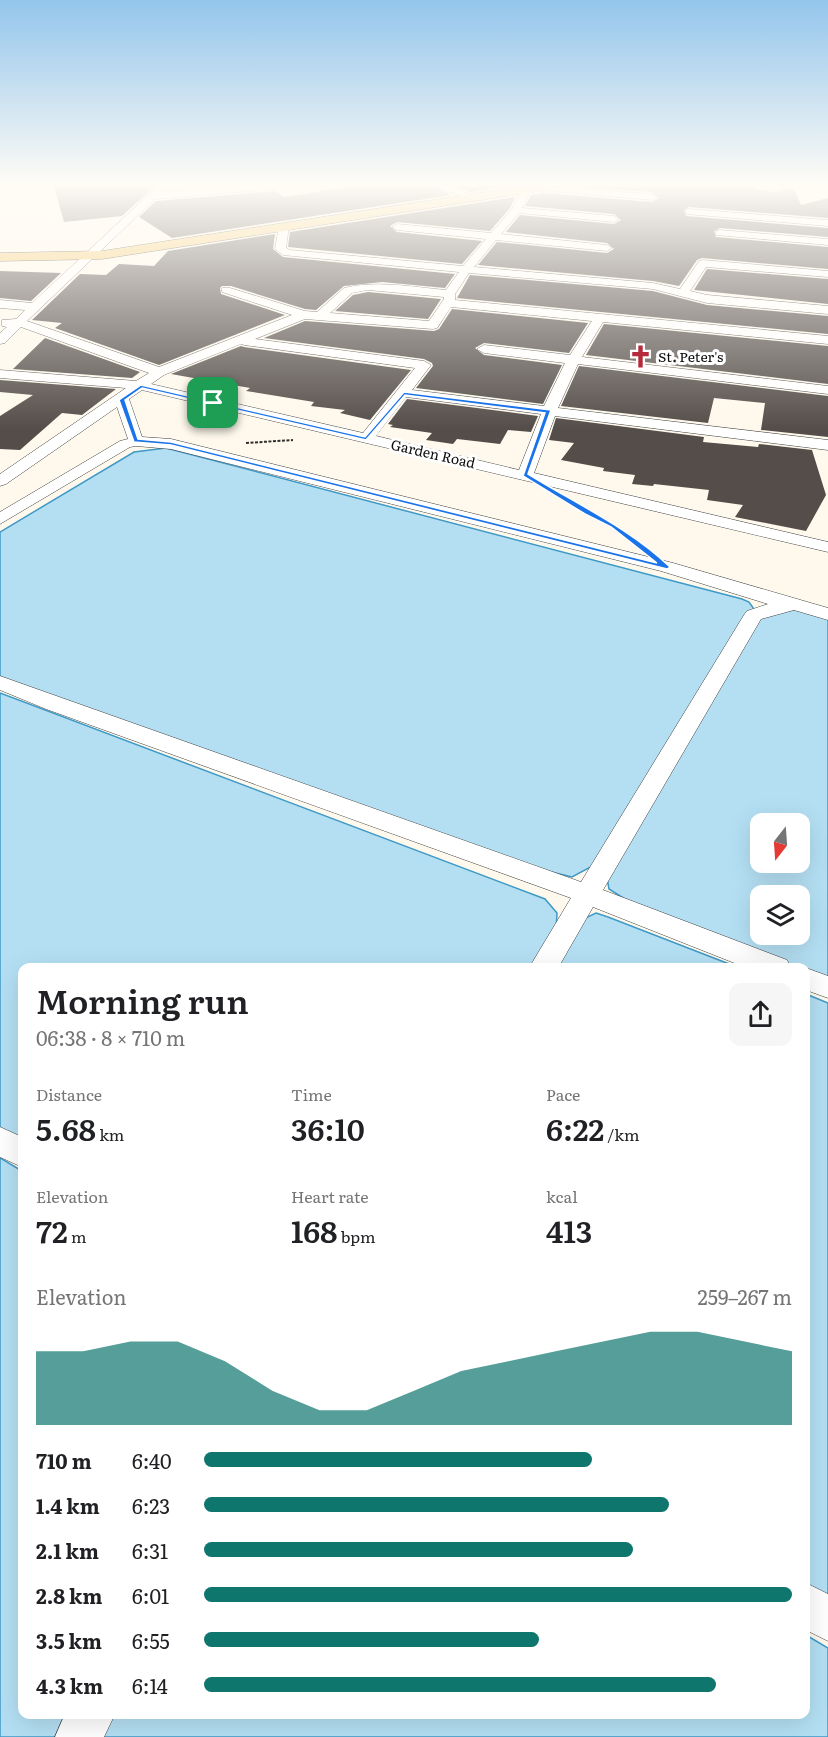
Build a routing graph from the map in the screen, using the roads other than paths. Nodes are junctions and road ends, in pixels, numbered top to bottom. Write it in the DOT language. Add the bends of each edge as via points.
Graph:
graph roads {
  1 [pos="78,267"];
  2 [pos="456,267"];
  3 [pos="700,267"];
  4 [pos="749,267"];
  5 [pos="467,268"];
  6 [pos="828,274"];
  7 [pos="226,290"];
  8 [pos="683,293"];
  9 [pos="448,299"];
  10 [pos="0,304"];
  11 [pos="37,307"];
  12 [pos="828,310"];
  13 [pos="304,315"];
  14 [pos="320,316"];
  15 [pos="600,317"];
  16 [pos="19,322"];
  17 [pos="0,323"];
  18 [pos="0,340"];
  19 [pos="828,340"];
  20 [pos="242,341"];
  21 [pos="484,349"];
  22 [pos="573,361"];
  23 [pos="159,372"];
  24 [pos="0,374"];
  25 [pos="141,386"];
  26 [pos="828,390"];
  27 [pos="404,393"];
  28 [pos="122,400"];
  29 [pos="549,411"];
  30 [pos="366,439"];
  31 [pos="136,441"];
  32 [pos="828,445"];
  33 [pos="525,475"];
  34 [pos="0,481"];
  35 [pos="0,519"];
  36 [pos="828,547"];
  37 [pos="758,605"];
  38 [pos="828,614"];
  39 [pos="0,682"];
  40 [pos="587,894"];
  41 [pos="546,963"];
  42 [pos="764,963"];
  43 [pos="810,980"];
  44 [pos="828,987"];
  45 [pos="0,1141"];
  46 [pos="18,1152"];
  47 [pos="810,1608"];
  48 [pos="828,1619"];
  49 [pos="89,1719"];
  50 [pos="78,1737"];
  1 -- 11 [label="street"];
  2 -- 5 [label="street"];
  3 -- 8 [label="street"];
  4 -- 6 [label="street"];
  5 -- 8 [label="street" via="653,286"];
  5 -- 9 [label="street"];
  7 -- 13 [label="street"];
  8 -- 12 [label="street" via="707,299"];
  9 -- 14 [label="street" via="368,286 348,290"];
  9 -- 14 [label="street" via="433,325"];
  9 -- 15 [label="street"];
  10 -- 11 [label="street"];
  11 -- 16 [label="street"];
  13 -- 14 [label="street"];
  13 -- 20 [label="street"];
  15 -- 19 [label="street"];
  15 -- 22 [label="street"];
  16 -- 17 [label="street"];
  16 -- 18 [label="street"];
  16 -- 23 [label="street"];
  20 -- 23 [label="street"];
  20 -- 27 [label="street" via="424,365"];
  21 -- 22 [label="street"];
  22 -- 26 [label="street"];
  22 -- 29 [label="street"];
  23 -- 25 [label="street"];
  24 -- 25 [label="street, Garden Road"];
  25 -- 28 [label="street"];
  25 -- 30 [label="street, Garden Road"];
  27 -- 29 [label="street"];
  27 -- 30 [label="street"];
  28 -- 31 [label="street"];
  28 -- 34 [label="street"];
  29 -- 32 [label="street"];
  29 -- 33 [label="street"];
  30 -- 33 [label="street, Garden Road"];
  31 -- 35 [label="street"];
  31 -- 37 [label="street" via="171,444 667,567"];
  33 -- 36 [label="street, Garden Road"];
  37 -- 38 [label="street" via="795,604"];
  37 -- 40 [label="street"];
  39 -- 40 [label="street"];
  40 -- 41 [label="street"];
  40 -- 42 [label="street"];
  43 -- 44 [label="street"];
  45 -- 46 [label="street"];
  47 -- 48 [label="street"];
  49 -- 50 [label="street"];
}
